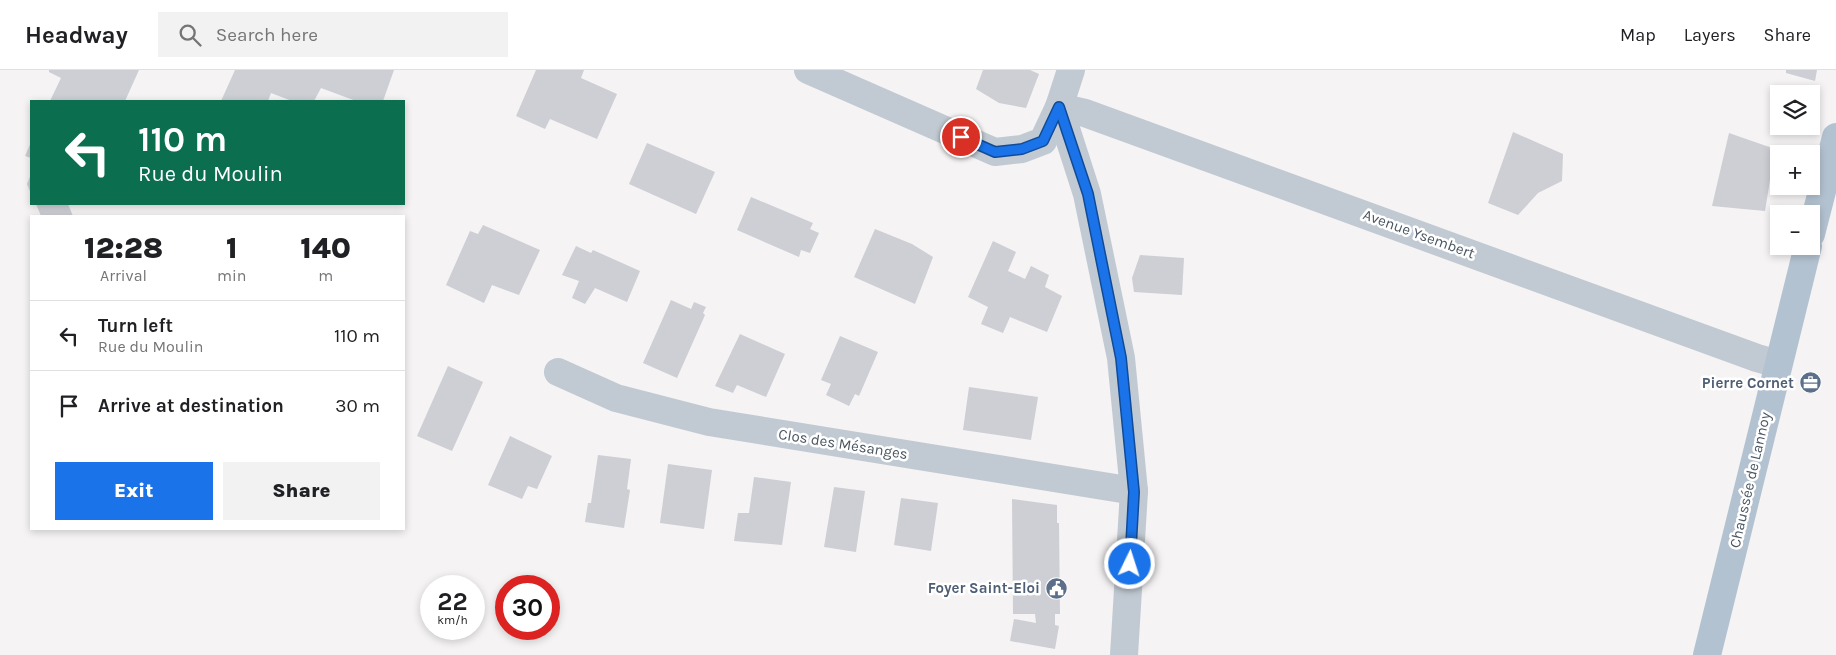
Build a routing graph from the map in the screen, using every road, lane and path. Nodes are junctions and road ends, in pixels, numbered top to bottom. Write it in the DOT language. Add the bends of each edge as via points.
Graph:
graph roads {
  1 [pos="808,70"];
  2 [pos="1070,70"];
  3 [pos="1059,107"];
  4 [pos="1836,137"];
  5 [pos="1818,205"];
  6 [pos="1806,255"];
  7 [pos="1778,364"];
  8 [pos="558,372"];
  9 [pos="1134,492"];
  10 [pos="1124,655"];
  11 [pos="1707,655"];
  1 -- 3 [label="street" via="995,152 1022,149 1043,141"];
  2 -- 3 [label="street"];
  3 -- 7 [label="street, Avenue Ysembert" via="1085,113"];
  3 -- 9 [label="street" via="1088,194 1121,358"];
  4 -- 5 [label="main road"];
  6 -- 7 [label="main road, Chaussée de Lannoy"];
  7 -- 11 [label="main road, Chaussée de Lannoy"];
  8 -- 9 [label="street, Clos des Mésanges" via="616,398 709,422"];
  9 -- 10 [label="street"];
}
